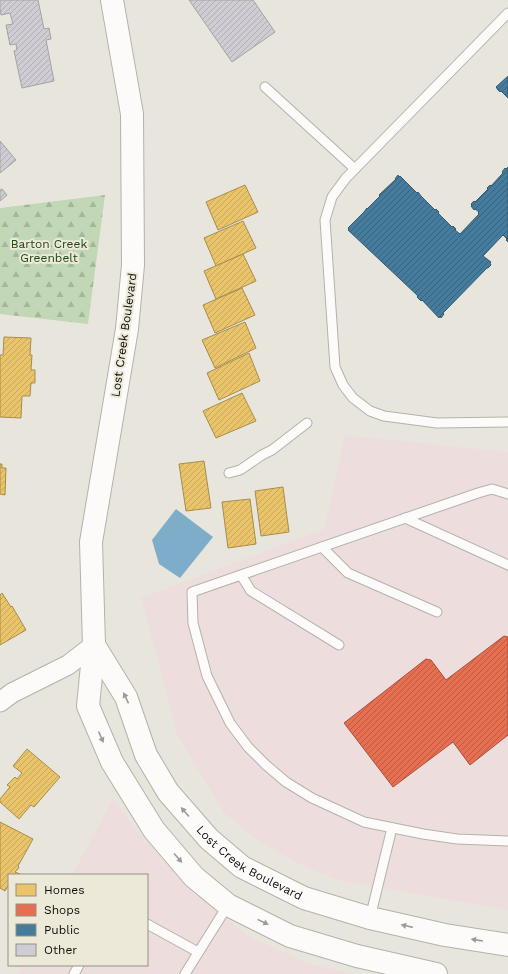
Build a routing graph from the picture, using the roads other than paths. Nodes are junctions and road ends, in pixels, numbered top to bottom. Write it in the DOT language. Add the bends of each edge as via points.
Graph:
graph roads {
  1 [pos="112,0"];
  2 [pos="508,13"];
  3 [pos="265,87"];
  4 [pos="355,169"];
  5 [pos="508,422"];
  6 [pos="307,423"];
  7 [pos="229,473"];
  8 [pos="508,494"];
  9 [pos="405,518"];
  10 [pos="322,547"];
  11 [pos="508,565"];
  12 [pos="241,575"];
  13 [pos="437,612"];
  14 [pos="94,645"];
  15 [pos="339,645"];
  16 [pos="0,702"];
  17 [pos="392,828"];
  18 [pos="508,841"];
  19 [pos="228,905"];
  20 [pos="370,918"];
  21 [pos="148,925"];
  22 [pos="508,945"];
  23 [pos="198,952"];
  24 [pos="185,974"];
  25 [pos="436,974"];
  1 -- 14 [label="street, Lost Creek Boulevard" via="132,114 133,265 127,329 91,542"];
  2 -- 4 [label="lane"];
  3 -- 4 [label="lane"];
  4 -- 5 [label="lane" via="332,197 325,220 335,367 343,385 353,398 370,411 384,416 437,423"];
  6 -- 7 [label="lane" via="272,450 240,470"];
  8 -- 9 [label="lane" via="492,489"];
  9 -- 10 [label="lane"];
  9 -- 11 [label="lane"];
  10 -- 12 [label="lane"];
  10 -- 13 [label="lane" via="348,573"];
  12 -- 15 [label="lane" via="251,591"];
  12 -- 17 [label="lane" via="192,592 193,623 207,676 230,723 248,747 286,782 312,798 364,822"];
  14 -- 16 [label="street" via="68,665 12,693"];
  14 -- 19 [label="street, Lost Creek Boulevard, one-way" via="88,706 112,762 154,830 194,877"];
  20 -- 14 [label="street, Lost Creek Boulevard, one-way" via="304,898 242,867 209,839 168,792 146,755 126,697"];
  17 -- 18 [label="lane" via="457,839"];
  17 -- 20 [label="lane"];
  19 -- 23 [label="lane"];
  19 -- 25 [label="street, Lost Creek Boulevard, one-way" via="290,936 357,956"];
  22 -- 20 [label="street, Lost Creek Boulevard, one-way" via="445,935"];
  21 -- 23 [label="lane"];
  23 -- 24 [label="lane"];
}
